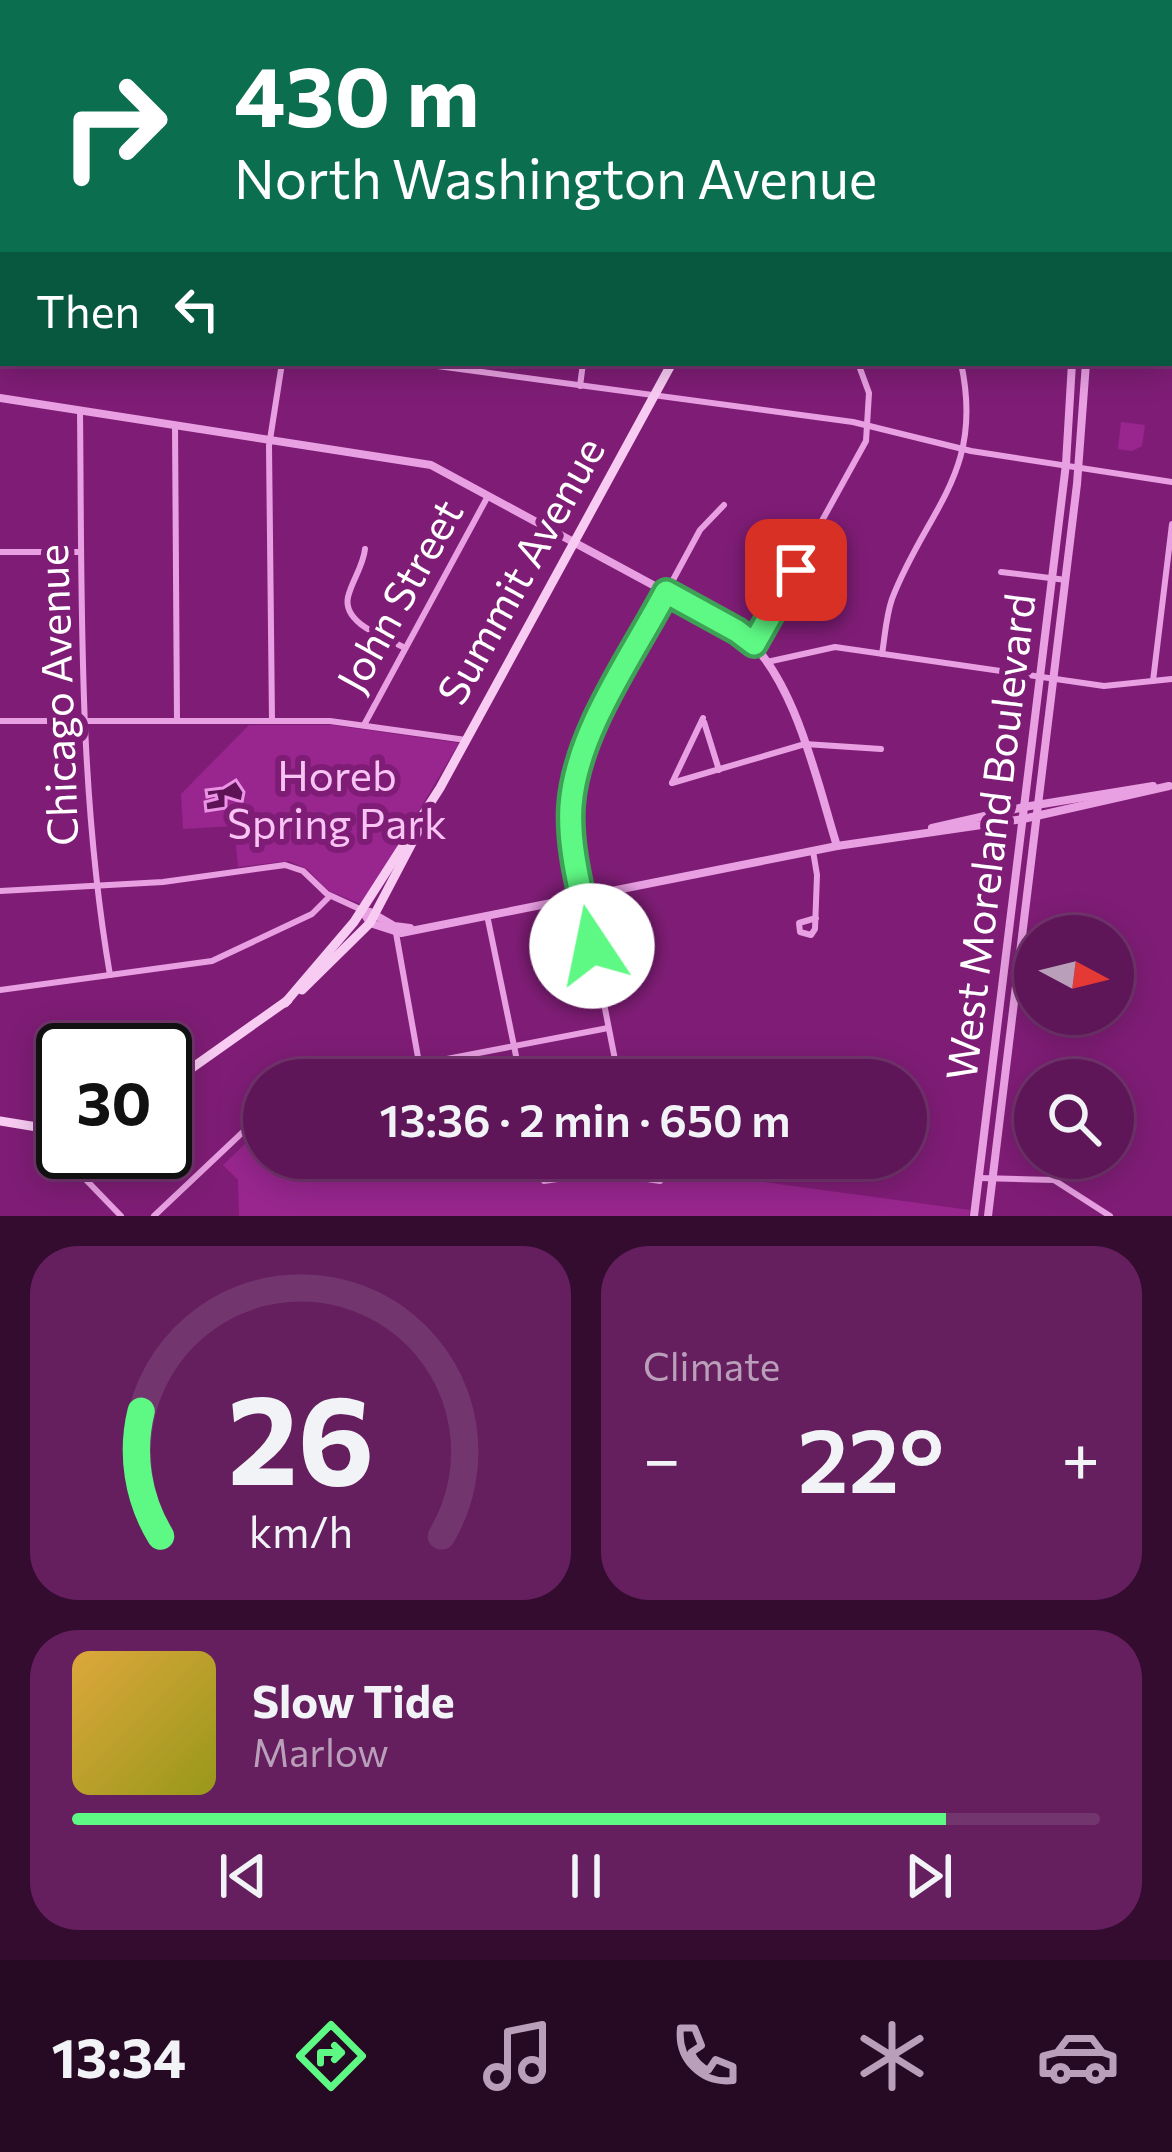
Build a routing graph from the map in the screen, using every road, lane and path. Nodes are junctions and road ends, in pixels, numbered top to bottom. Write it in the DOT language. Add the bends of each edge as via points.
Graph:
graph roads {
  1 [pos="282,366"];
  2 [pos="437,366"];
  3 [pos="583,366"];
  4 [pos="670,366"];
  5 [pos="859,366"];
  6 [pos="961,366"];
  7 [pos="1072,366"];
  8 [pos="1086,366"];
  9 [pos="580,386"];
  10 [pos="654,395"];
  11 [pos="0,398"];
  12 [pos="80,411"];
  13 [pos="175,425"];
  14 [pos="869,425"];
  15 [pos="270,440"];
  16 [pos="961,449"];
  17 [pos="1066,464"];
  18 [pos="1079,466"];
  19 [pos="1172,482"];
  20 [pos="1063,489"];
  21 [pos="1076,491"];
  22 [pos="488,496"];
  23 [pos="724,505"];
  24 [pos="1172,524"];
  25 [pos="574,542"];
  26 [pos="365,549"];
  27 [pos="0,552"];
  28 [pos="82,552"];
  29 [pos="1001,572"];
  30 [pos="1052,579"];
  31 [pos="1066,580"];
  32 [pos="666,592"];
  33 [pos="754,644"];
  34 [pos="405,648"];
  35 [pos="882,654"];
  36 [pos="767,662"];
  37 [pos="1040,678"];
  38 [pos="1053,680"];
  39 [pos="1172,680"];
  40 [pos="1153,681"];
  41 [pos="272,720"];
  42 [pos="0,721"];
  43 [pos="85,721"];
  44 [pos="177,721"];
  45 [pos="1035,724"];
  46 [pos="364,725"];
  47 [pos="1048,726"];
  48 [pos="466,740"];
  49 [pos="805,744"];
  50 [pos="881,749"];
  51 [pos="1029,767"];
  52 [pos="1042,768"];
  53 [pos="719,770"];
  54 [pos="1170,785"];
  55 [pos="1024,807"];
  56 [pos="426,810"];
  57 [pos="1037,811"];
  58 [pos="991,819"];
  59 [pos="1023,819"];
  60 [pos="837,846"];
  61 [pos="813,851"];
  62 [pos="1017,868"];
  63 [pos="1030,869"];
  64 [pos="97,886"];
  65 [pos="0,891"];
  66 [pos="330,896"];
  67 [pos="583,898"];
  68 [pos="1013,900"];
  69 [pos="1026,902"];
  70 [pos="362,910"];
  71 [pos="488,915"];
  72 [pos="1025,915"];
  73 [pos="372,918"];
  74 [pos="816,918"];
  75 [pos="416,928"];
  76 [pos="397,933"];
  77 [pos="1004,972"];
  78 [pos="1014,973"];
  79 [pos="110,975"];
  80 [pos="0,990"];
  81 [pos="284,1003"];
  82 [pos="1014,1005"];
  83 [pos="608,1028"];
  84 [pos="996,1043"];
  85 [pos="1009,1044"];
  86 [pos="514,1046"];
  87 [pos="418,1059"];
  88 [pos="445,1059"];
  89 [pos="517,1059"];
  90 [pos="615,1059"];
  91 [pos="192,1068"];
  92 [pos="988,1104"];
  93 [pos="1001,1106"];
  94 [pos="0,1121"];
  95 [pos="36,1125"];
  96 [pos="243,1132"];
  97 [pos="979,1178"];
  98 [pos="85,1179"];
  99 [pos="647,1179"];
  100 [pos="992,1179"];
  101 [pos="660,1181"];
  102 [pos="121,1216"];
  103 [pos="154,1216"];
  104 [pos="974,1216"];
  105 [pos="988,1216"];
  106 [pos="1109,1216"];
  1 -- 15 [label="street"];
  2 -- 9 [label="street"];
  3 -- 9 [label="street"];
  4 -- 10 [label="main road, Summit Avenue"];
  5 -- 14 [label="street"];
  6 -- 16 [label="street"];
  7 -- 17 [label="street, West Moreland Boulevard"];
  8 -- 18 [label="street, West Moreland Boulevard"];
  9 -- 10 [label="street"];
  10 -- 14 [label="street"];
  10 -- 25 [label="main road, Summit Avenue"];
  11 -- 12 [label="street"];
  12 -- 13 [label="street"];
  12 -- 28 [label="street, Chicago Avenue"];
  13 -- 15 [label="street"];
  13 -- 44 [label="street"];
  14 -- 16 [label="street"];
  14 -- 33 [label="street"];
  15 -- 22 [label="street" via="428,464"];
  15 -- 41 [label="street"];
  16 -- 17 [label="street"];
  16 -- 35 [label="street" via="951,490 892,599"];
  17 -- 18 [label="street"];
  17 -- 20 [label="street, West Moreland Boulevard"];
  18 -- 19 [label="street"];
  18 -- 21 [label="street, West Moreland Boulevard"];
  20 -- 21 [label="street"];
  20 -- 30 [label="street, West Moreland Boulevard"];
  21 -- 31 [label="street, West Moreland Boulevard"];
  22 -- 25 [label="street"];
  22 -- 34 [label="street, John Street"];
  23 -- 32 [label="street" via="700,530"];
  24 -- 40 [label="street"];
  25 -- 32 [label="street"];
  25 -- 48 [label="main road, Summit Avenue"];
  26 -- 34 [label="street" via="348,608"];
  27 -- 28 [label="street"];
  28 -- 43 [label="street, Chicago Avenue"];
  29 -- 30 [label="street"];
  30 -- 31 [label="street"];
  30 -- 37 [label="street, West Moreland Boulevard"];
  31 -- 38 [label="street, West Moreland Boulevard"];
  32 -- 33 [label="street"];
  32 -- 67 [label="street" via="577,770 571,822"];
  33 -- 36 [label="street"];
  34 -- 46 [label="street, John Street"];
  35 -- 36 [label="street" via="831,646"];
  35 -- 37 [label="street"];
  36 -- 49 [label="street"];
  37 -- 38 [label="street"];
  37 -- 45 [label="street, West Moreland Boulevard"];
  38 -- 40 [label="street"];
  38 -- 47 [label="street, West Moreland Boulevard"];
  39 -- 40 [label="street"];
  41 -- 44 [label="street"];
  41 -- 46 [label="street"];
  42 -- 43 [label="street"];
  43 -- 44 [label="street"];
  43 -- 64 [label="street, Chicago Avenue"];
  45 -- 47 [label="street"];
  45 -- 51 [label="street, West Moreland Boulevard"];
  46 -- 48 [label="street"];
  47 -- 52 [label="street, West Moreland Boulevard"];
  48 -- 56 [label="main road, Summit Avenue"];
  49 -- 50 [label="street"];
  49 -- 53 [label="street"];
  49 -- 60 [label="street"];
  51 -- 52 [label="street"];
  51 -- 55 [label="street, West Moreland Boulevard"];
  52 -- 57 [label="street, West Moreland Boulevard"];
  53 -- 53 [label="street" via="672,783 703,718 706,731"];
  54 -- 57 [label="street"];
  55 -- 57 [label="street"];
  55 -- 58 [label="street"];
  55 -- 59 [label="street, West Moreland Boulevard"];
  56 -- 70 [label="main road, Summit Avenue"];
  56 -- 73 [label="main road, Summit Avenue"];
  57 -- 59 [label="street"];
  57 -- 63 [label="street, West Moreland Boulevard"];
  58 -- 59 [label="street"];
  58 -- 60 [label="street"];
  59 -- 62 [label="street, West Moreland Boulevard"];
  60 -- 61 [label="street"];
  61 -- 67 [label="street"];
  61 -- 74 [label="street"];
  62 -- 63 [label="street"];
  62 -- 68 [label="street, West Moreland Boulevard"];
  63 -- 69 [label="street, West Moreland Boulevard"];
  64 -- 65 [label="street"];
  64 -- 66 [label="street" via="285,866"];
  64 -- 79 [label="street, Chicago Avenue"];
  66 -- 70 [label="street"];
  66 -- 79 [label="street" via="312,914 212,961"];
  67 -- 71 [label="street"];
  67 -- 83 [label="street"];
  68 -- 69 [label="street"];
  68 -- 77 [label="street, West Moreland Boulevard"];
  69 -- 72 [label="street, West Moreland Boulevard"];
  70 -- 73 [label="street"];
  70 -- 81 [label="main road, Summit Avenue"];
  71 -- 75 [label="street"];
  71 -- 86 [label="street"];
  73 -- 75 [label="street"];
  73 -- 76 [label="street"];
  73 -- 81 [label="main road, Summit Avenue"];
  75 -- 76 [label="street"];
  76 -- 87 [label="street"];
  77 -- 78 [label="street"];
  77 -- 84 [label="street, West Moreland Boulevard"];
  79 -- 80 [label="street"];
  81 -- 91 [label="main road"];
  82 -- 85 [label="street, West Moreland Boulevard"];
  83 -- 86 [label="street"];
  83 -- 90 [label="street"];
  84 -- 85 [label="street"];
  84 -- 92 [label="street, West Moreland Boulevard"];
  85 -- 93 [label="street, West Moreland Boulevard"];
  86 -- 88 [label="street"];
  86 -- 89 [label="street"];
  92 -- 93 [label="street"];
  92 -- 97 [label="street, West Moreland Boulevard"];
  93 -- 100 [label="street, West Moreland Boulevard"];
  94 -- 95 [label="main road"];
  96 -- 103 [label="street"];
  97 -- 100 [label="street"];
  97 -- 104 [label="street, West Moreland Boulevard"];
  98 -- 102 [label="street"];
  99 -- 101 [label="street"];
  100 -- 105 [label="street, West Moreland Boulevard"];
  100 -- 106 [label="street" via="1054,1180"];
}
